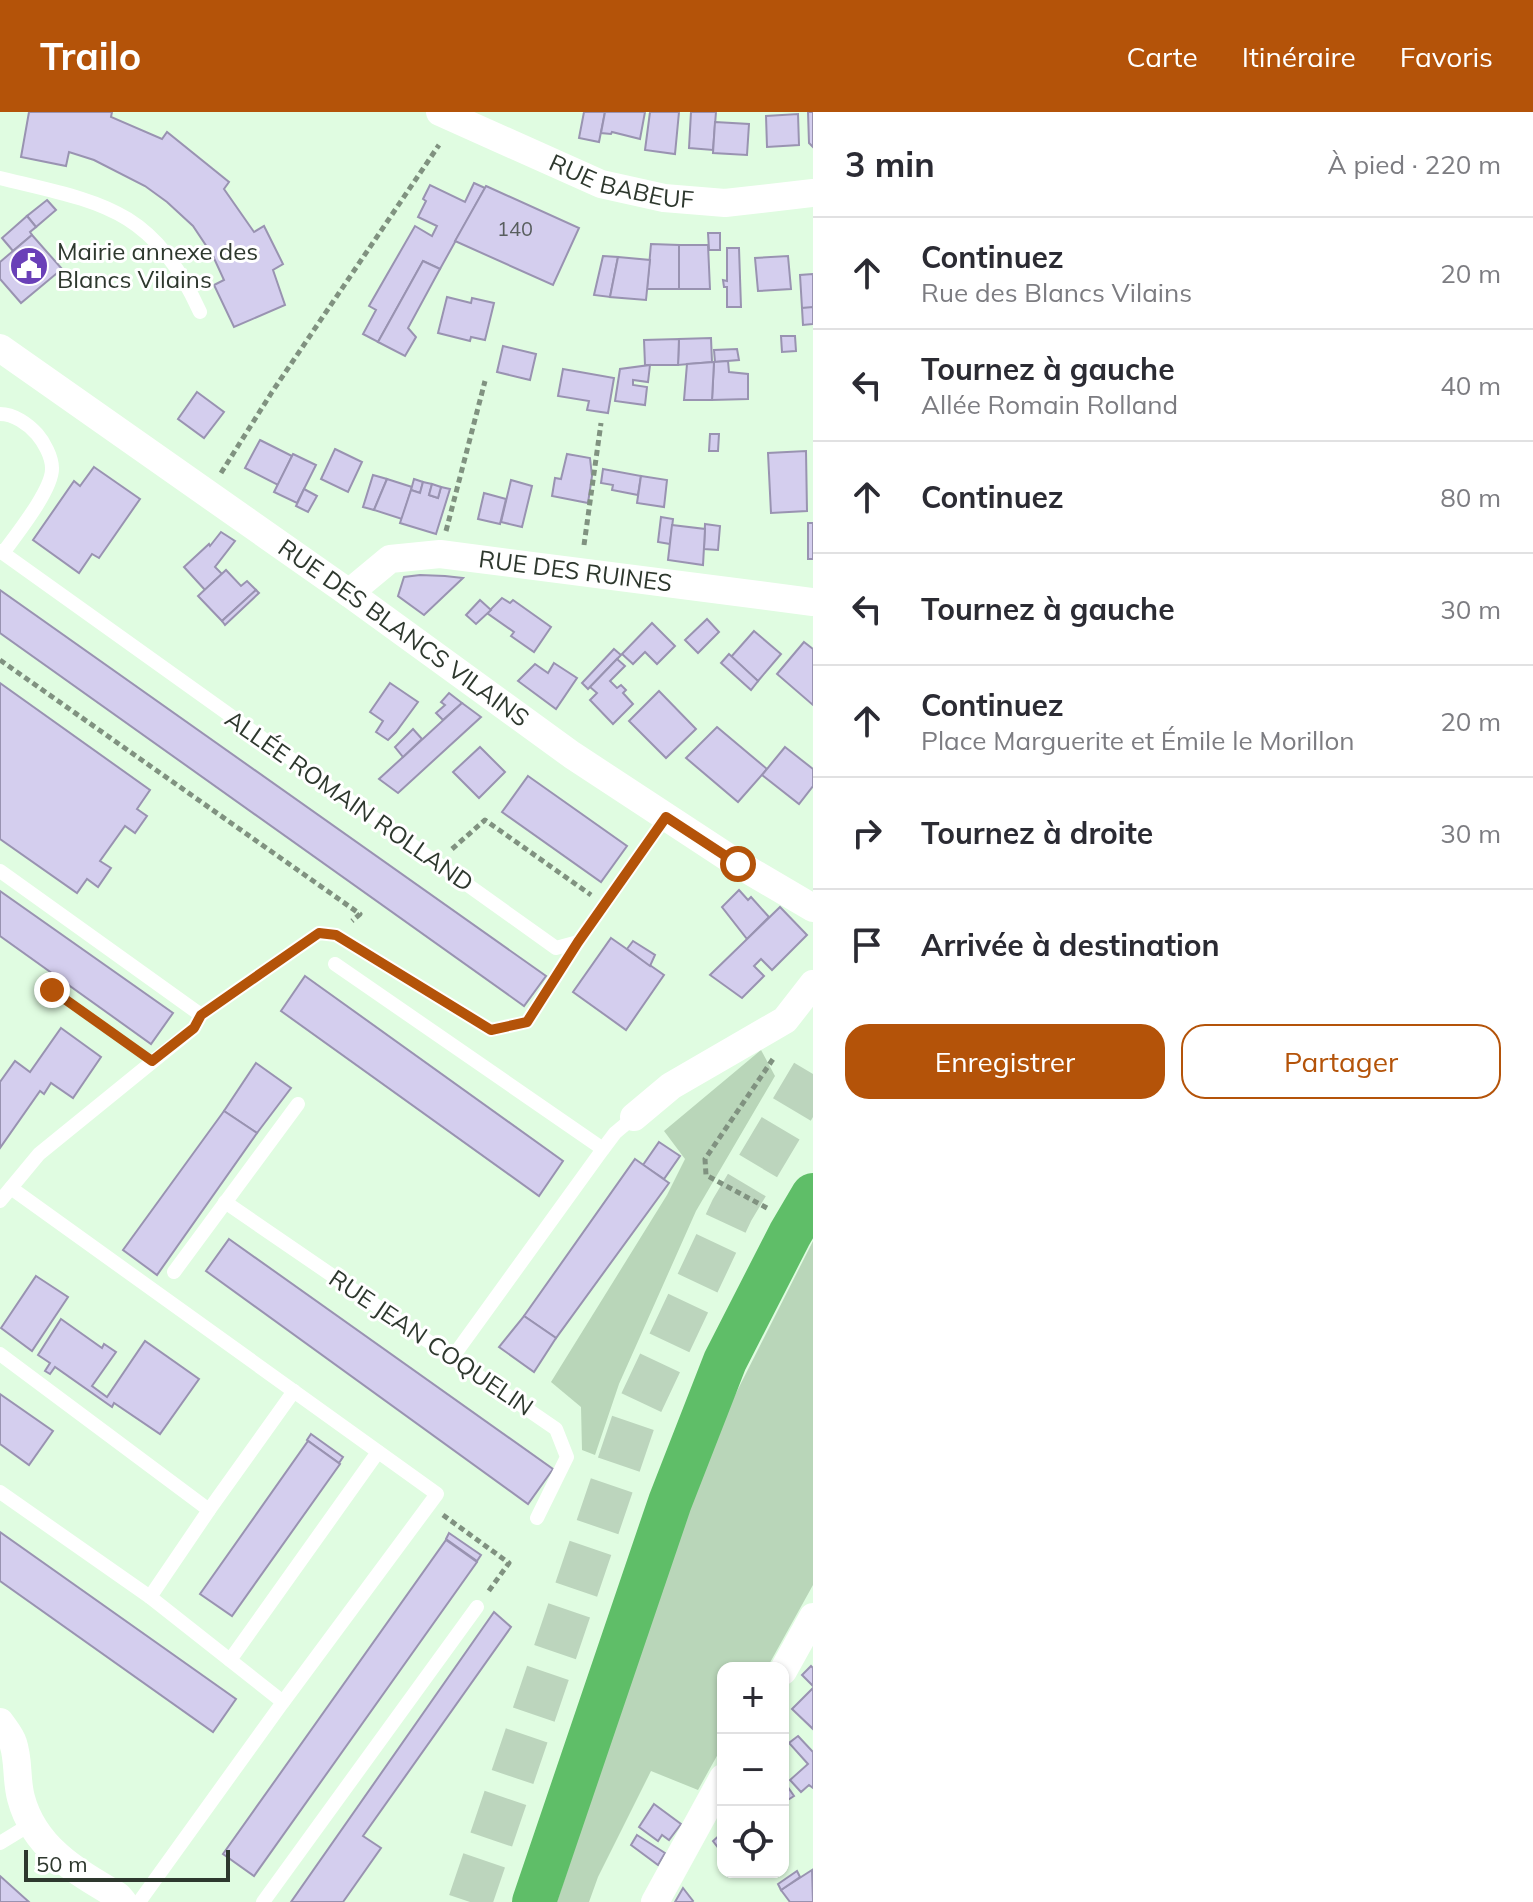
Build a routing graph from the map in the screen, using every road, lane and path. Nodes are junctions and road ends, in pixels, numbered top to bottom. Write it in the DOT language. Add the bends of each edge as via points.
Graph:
graph roads {
  1 [pos="440,112"];
  2 [pos="439,145"];
  3 [pos="0,178"];
  4 [pos="813,193"];
  5 [pos="200,312"];
  6 [pos="0,348"];
  7 [pos="485,381"];
  8 [pos="0,414"];
  9 [pos="601,423"];
  10 [pos="208,494"];
  11 [pos="2,552"];
  12 [pos="440,554"];
  13 [pos="580,570"];
  14 [pos="349,593"];
  15 [pos="813,602"];
  16 [pos="0,660"];
  17 [pos="666,817"];
  18 [pos="436,862"];
  19 [pos="0,871"];
  20 [pos="605,904"];
  21 [pos="813,908"];
  22 [pos="336,935"];
  23 [pos="578,942"];
  24 [pos="335,964"];
  25 [pos="813,984"];
  26 [pos="52,990"];
  27 [pos="201,1015"];
  28 [pos="773,1058"];
  29 [pos="152,1061"];
  30 [pos="298,1104"];
  31 [pos="634,1117"];
  32 [pos="603,1149"];
  33 [pos="11,1188"];
  34 [pos="813,1195"];
  35 [pos="0,1201"];
  36 [pos="225,1202"];
  37 [pos="773,1211"];
  38 [pos="174,1272"];
  39 [pos="0,1354"];
  40 [pos="452,1358"];
  41 [pos="294,1391"];
  42 [pos="378,1452"];
  43 [pos="0,1492"];
  44 [pos="429,1505"];
  45 [pos="209,1510"];
  46 [pos="537,1518"];
  47 [pos="150,1597"];
  48 [pos="477,1607"];
  49 [pos="813,1617"];
  50 [pos="230,1660"];
  51 [pos="788,1662"];
  52 [pos="283,1702"];
  53 [pos="0,1722"];
  54 [pos="0,1766"];
  55 [pos="717,1789"];
  56 [pos="26,1811"];
  57 [pos="0,1843"];
  58 [pos="123,1902"];
  59 [pos="139,1902"];
  60 [pos="263,1902"];
  61 [pos="534,1902"];
  62 [pos="655,1902"];
  1 -- 4 [label="street, RUE BABEUF" via="601,184 664,198 725,203"];
  2 -- 10 [label="path"];
  3 -- 5 [label="lane" via="92,200 131,221 166,252"];
  6 -- 10 [label="street, RUE DES BLANCS VILAINS"];
  7 -- 12 [label="path"];
  8 -- 11 [label="lane" via="29,425 43,442 53,469 43,497"];
  9 -- 13 [label="path"];
  10 -- 14 [label="street, RUE DES BLANCS VILAINS"];
  11 -- 18 [label="lane, ALLÉE ROMAIN ROLLAND"];
  12 -- 13 [label="street, RUE DES RUINES"];
  12 -- 14 [label="street, RUE DES RUINES" via="390,559"];
  13 -- 15 [label="street, RUE DES RUINES"];
  14 -- 17 [label="street, RUE DES BLANCS VILAINS"];
  16 -- 22 [label="path" via="360,914"];
  17 -- 20 [label="lane"];
  17 -- 21 [label="street, RUE DES BLANCS VILAINS"];
  18 -- 20 [label="path" via="485,820"];
  18 -- 23 [label="lane, ALLÉE ROMAIN ROLLAND" via="556,948"];
  19 -- 27 [label="lane"];
  20 -- 23 [label="lane"];
  22 -- 23 [label="lane" via="491,1030 527,1022"];
  22 -- 27 [label="lane" via="319,933"];
  24 -- 32 [label="lane"];
  25 -- 31 [label="street" via="785,1020 671,1086"];
  26 -- 29 [label="path"];
  27 -- 29 [label="lane" via="194,1028"];
  28 -- 37 [label="path" via="705,1159 706,1175"];
  29 -- 33 [label="lane" via="39,1154"];
  30 -- 36 [label="lane"];
  31 -- 32 [label="lane"];
  32 -- 40 [label="lane"];
  33 -- 35 [label="lane"];
  33 -- 41 [label="lane"];
  34 -- 61 [label="highway" via="725,1361 670,1502"];
  36 -- 38 [label="lane"];
  36 -- 40 [label="lane, RUE JEAN COQUELIN"];
  39 -- 45 [label="lane"];
  40 -- 46 [label="lane, RUE JEAN COQUELIN" via="556,1429 567,1457"];
  41 -- 42 [label="lane"];
  41 -- 45 [label="lane"];
  42 -- 44 [label="lane" via="437,1494"];
  42 -- 50 [label="lane"];
  43 -- 47 [label="lane"];
  44 -- 48 [label="path" via="509,1563"];
  44 -- 52 [label="lane"];
  45 -- 47 [label="lane"];
  47 -- 50 [label="lane"];
  48 -- 60 [label="lane"];
  49 -- 51 [label="street"];
  50 -- 52 [label="lane"];
  52 -- 59 [label="lane"];
  53 -- 56 [label="street" via="13,1741"];
  54 -- 56 [label="street"];
  55 -- 62 [label="street"];
  56 -- 57 [label="lane"];
  56 -- 58 [label="street" via="44,1843 68,1867"];
}
